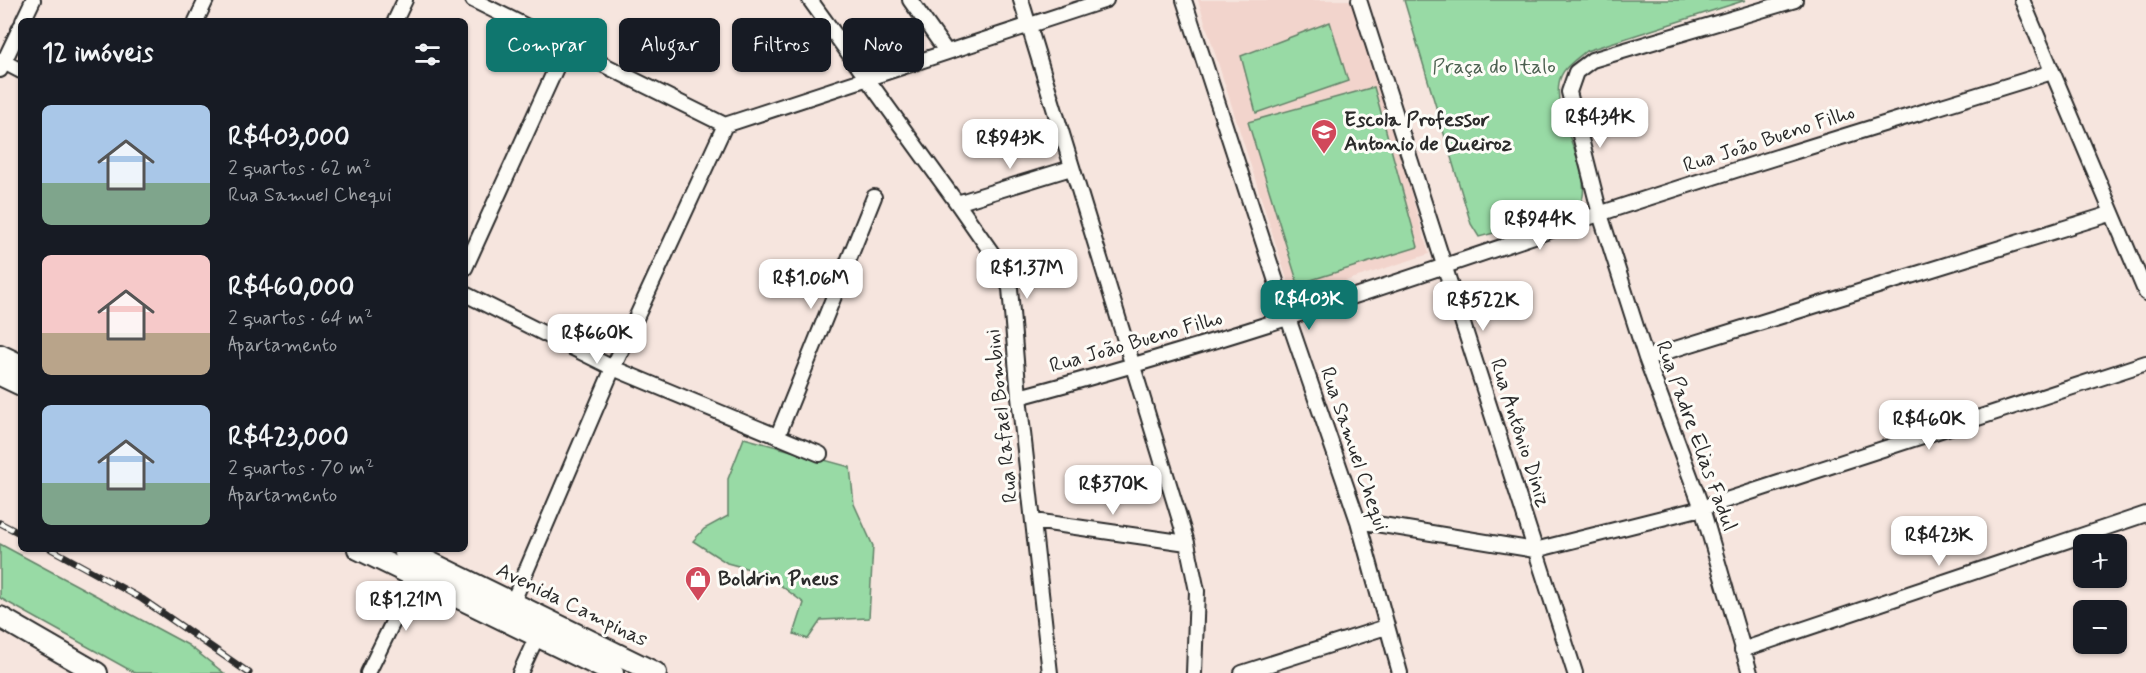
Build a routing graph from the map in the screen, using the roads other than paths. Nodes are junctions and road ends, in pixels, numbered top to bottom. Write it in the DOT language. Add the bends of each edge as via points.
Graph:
graph roads {
  1 [pos="33,0"];
  2 [pos="206,0"];
  3 [pos="405,0"];
  4 [pos="473,0"];
  5 [pos="810,0"];
  6 [pos="910,0"];
  7 [pos="1021,0"];
  8 [pos="1106,0"];
  9 [pos="1184,0"];
  10 [pos="1359,0"];
  11 [pos="1795,0"];
  12 [pos="2022,0"];
  13 [pos="24,18"];
  14 [pos="197,18"];
  15 [pos="396,18"];
  16 [pos="509,18"];
  17 [pos="1029,24"];
  18 [pos="18,32"];
  19 [pos="946,51"];
  20 [pos="1,64"];
  21 [pos="607,66"];
  22 [pos="18,70"];
  23 [pos="554,72"];
  24 [pos="2052,72"];
  25 [pos="868,79"];
  26 [pos="725,125"];
  27 [pos="1071,168"];
  28 [pos="874,196"];
  29 [pos="957,203"];
  30 [pos="1600,214"];
  31 [pos="2110,214"];
  32 [pos="468,261"];
  33 [pos="1446,267"];
  34 [pos="2143,274"];
  35 [pos="2146,293"];
  36 [pos="468,296"];
  37 [pos="1288,318"];
  38 [pos="0,355"];
  39 [pos="1646,358"];
  40 [pos="2146,363"];
  41 [pos="18,364"];
  42 [pos="1133,367"];
  43 [pos="613,368"];
  44 [pos="0,375"];
  45 [pos="18,384"];
  46 [pos="1019,397"];
  47 [pos="778,435"];
  48 [pos="820,454"];
  49 [pos="1702,508"];
  50 [pos="2146,514"];
  51 [pos="1034,521"];
  52 [pos="1358,521"];
  53 [pos="1187,543"];
  54 [pos="1535,550"];
  55 [pos="364,552"];
  56 [pos="409,552"];
  57 [pos="415,577"];
  58 [pos="513,602"];
  59 [pos="0,618"];
  60 [pos="504,621"];
  61 [pos="1386,627"];
  62 [pos="537,636"];
  63 [pos="1742,650"];
  64 [pos="97,673"];
  65 [pos="368,673"];
  66 [pos="520,673"];
  67 [pos="613,673"];
  68 [pos="656,673"];
  69 [pos="1050,673"];
  70 [pos="1194,673"];
  71 [pos="1242,673"];
  72 [pos="1400,673"];
  73 [pos="1575,673"];
  74 [pos="1750,673"];
  1 -- 13 [label="street"];
  2 -- 14 [label="street"];
  3 -- 15 [label="street"];
  4 -- 16 [label="street"];
  5 -- 25 [label="street, Rua Rafael Bombini"];
  6 -- 19 [label="street"];
  7 -- 17 [label="street"];
  8 -- 17 [label="street"];
  9 -- 37 [label="street, Rua Samuel Chequi"];
  10 -- 33 [label="street, Rua Antônio Diniz"];
  11 -- 30 [label="street, Rua Padre Elias Fadul" via="1592,60 1576,72 1569,92"];
  12 -- 24 [label="street"];
  17 -- 19 [label="street"];
  17 -- 27 [label="street"];
  18 -- 20 [label="street"];
  19 -- 25 [label="street"];
  20 -- 22 [label="street"];
  21 -- 26 [label="street"];
  23 -- 32 [label="street"];
  24 -- 30 [label="street, Rua João Bueno Filho"];
  24 -- 31 [label="street"];
  25 -- 26 [label="street"];
  25 -- 29 [label="street, Rua Rafael Bombini"];
  26 -- 43 [label="street"];
  27 -- 29 [label="street"];
  27 -- 42 [label="street"];
  28 -- 47 [label="street"];
  29 -- 46 [label="street, Rua Rafael Bombini" via="994,256 1010,288"];
  30 -- 33 [label="street, Rua João Bueno Filho"];
  30 -- 39 [label="street, Rua Padre Elias Fadul"];
  31 -- 34 [label="street"];
  31 -- 39 [label="street"];
  33 -- 37 [label="street, Rua João Bueno Filho"];
  33 -- 54 [label="street, Rua Antônio Diniz"];
  34 -- 35 [label="street"];
  36 -- 43 [label="street"];
  37 -- 42 [label="street, Rua João Bueno Filho"];
  37 -- 52 [label="street, Rua Samuel Chequi"];
  38 -- 41 [label="main road"];
  39 -- 49 [label="street, Rua Padre Elias Fadul"];
  40 -- 49 [label="street"];
  42 -- 46 [label="street, Rua João Bueno Filho"];
  42 -- 53 [label="street"];
  43 -- 47 [label="street"];
  43 -- 58 [label="street"];
  44 -- 45 [label="main road"];
  46 -- 51 [label="street, Rua Rafael Bombini"];
  47 -- 48 [label="street"];
  49 -- 54 [label="street"];
  49 -- 63 [label="street, Rua Padre Elias Fadul"];
  50 -- 63 [label="street"];
  51 -- 53 [label="street"];
  51 -- 69 [label="street, Rua Rafael Bombini"];
  52 -- 54 [label="street"];
  52 -- 61 [label="street, Rua Samuel Chequi"];
  53 -- 70 [label="street" via="1197,591"];
  54 -- 73 [label="street, Rua Antônio Diniz"];
  55 -- 57 [label="main road, Avenida Campinas"];
  56 -- 58 [label="main road, Avenida Campinas"];
  57 -- 60 [label="main road, Avenida Campinas"];
  57 -- 65 [label="street"];
  58 -- 60 [label="street"];
  58 -- 68 [label="main road, Avenida Campinas"];
  59 -- 64 [label="main road"];
  60 -- 62 [label="main road, Avenida Campinas"];
  61 -- 71 [label="street"];
  61 -- 72 [label="street, Rua Samuel Chequi"];
  62 -- 66 [label="street"];
  62 -- 67 [label="main road, Avenida Campinas"];
  63 -- 74 [label="street, Rua Padre Elias Fadul"];
}
